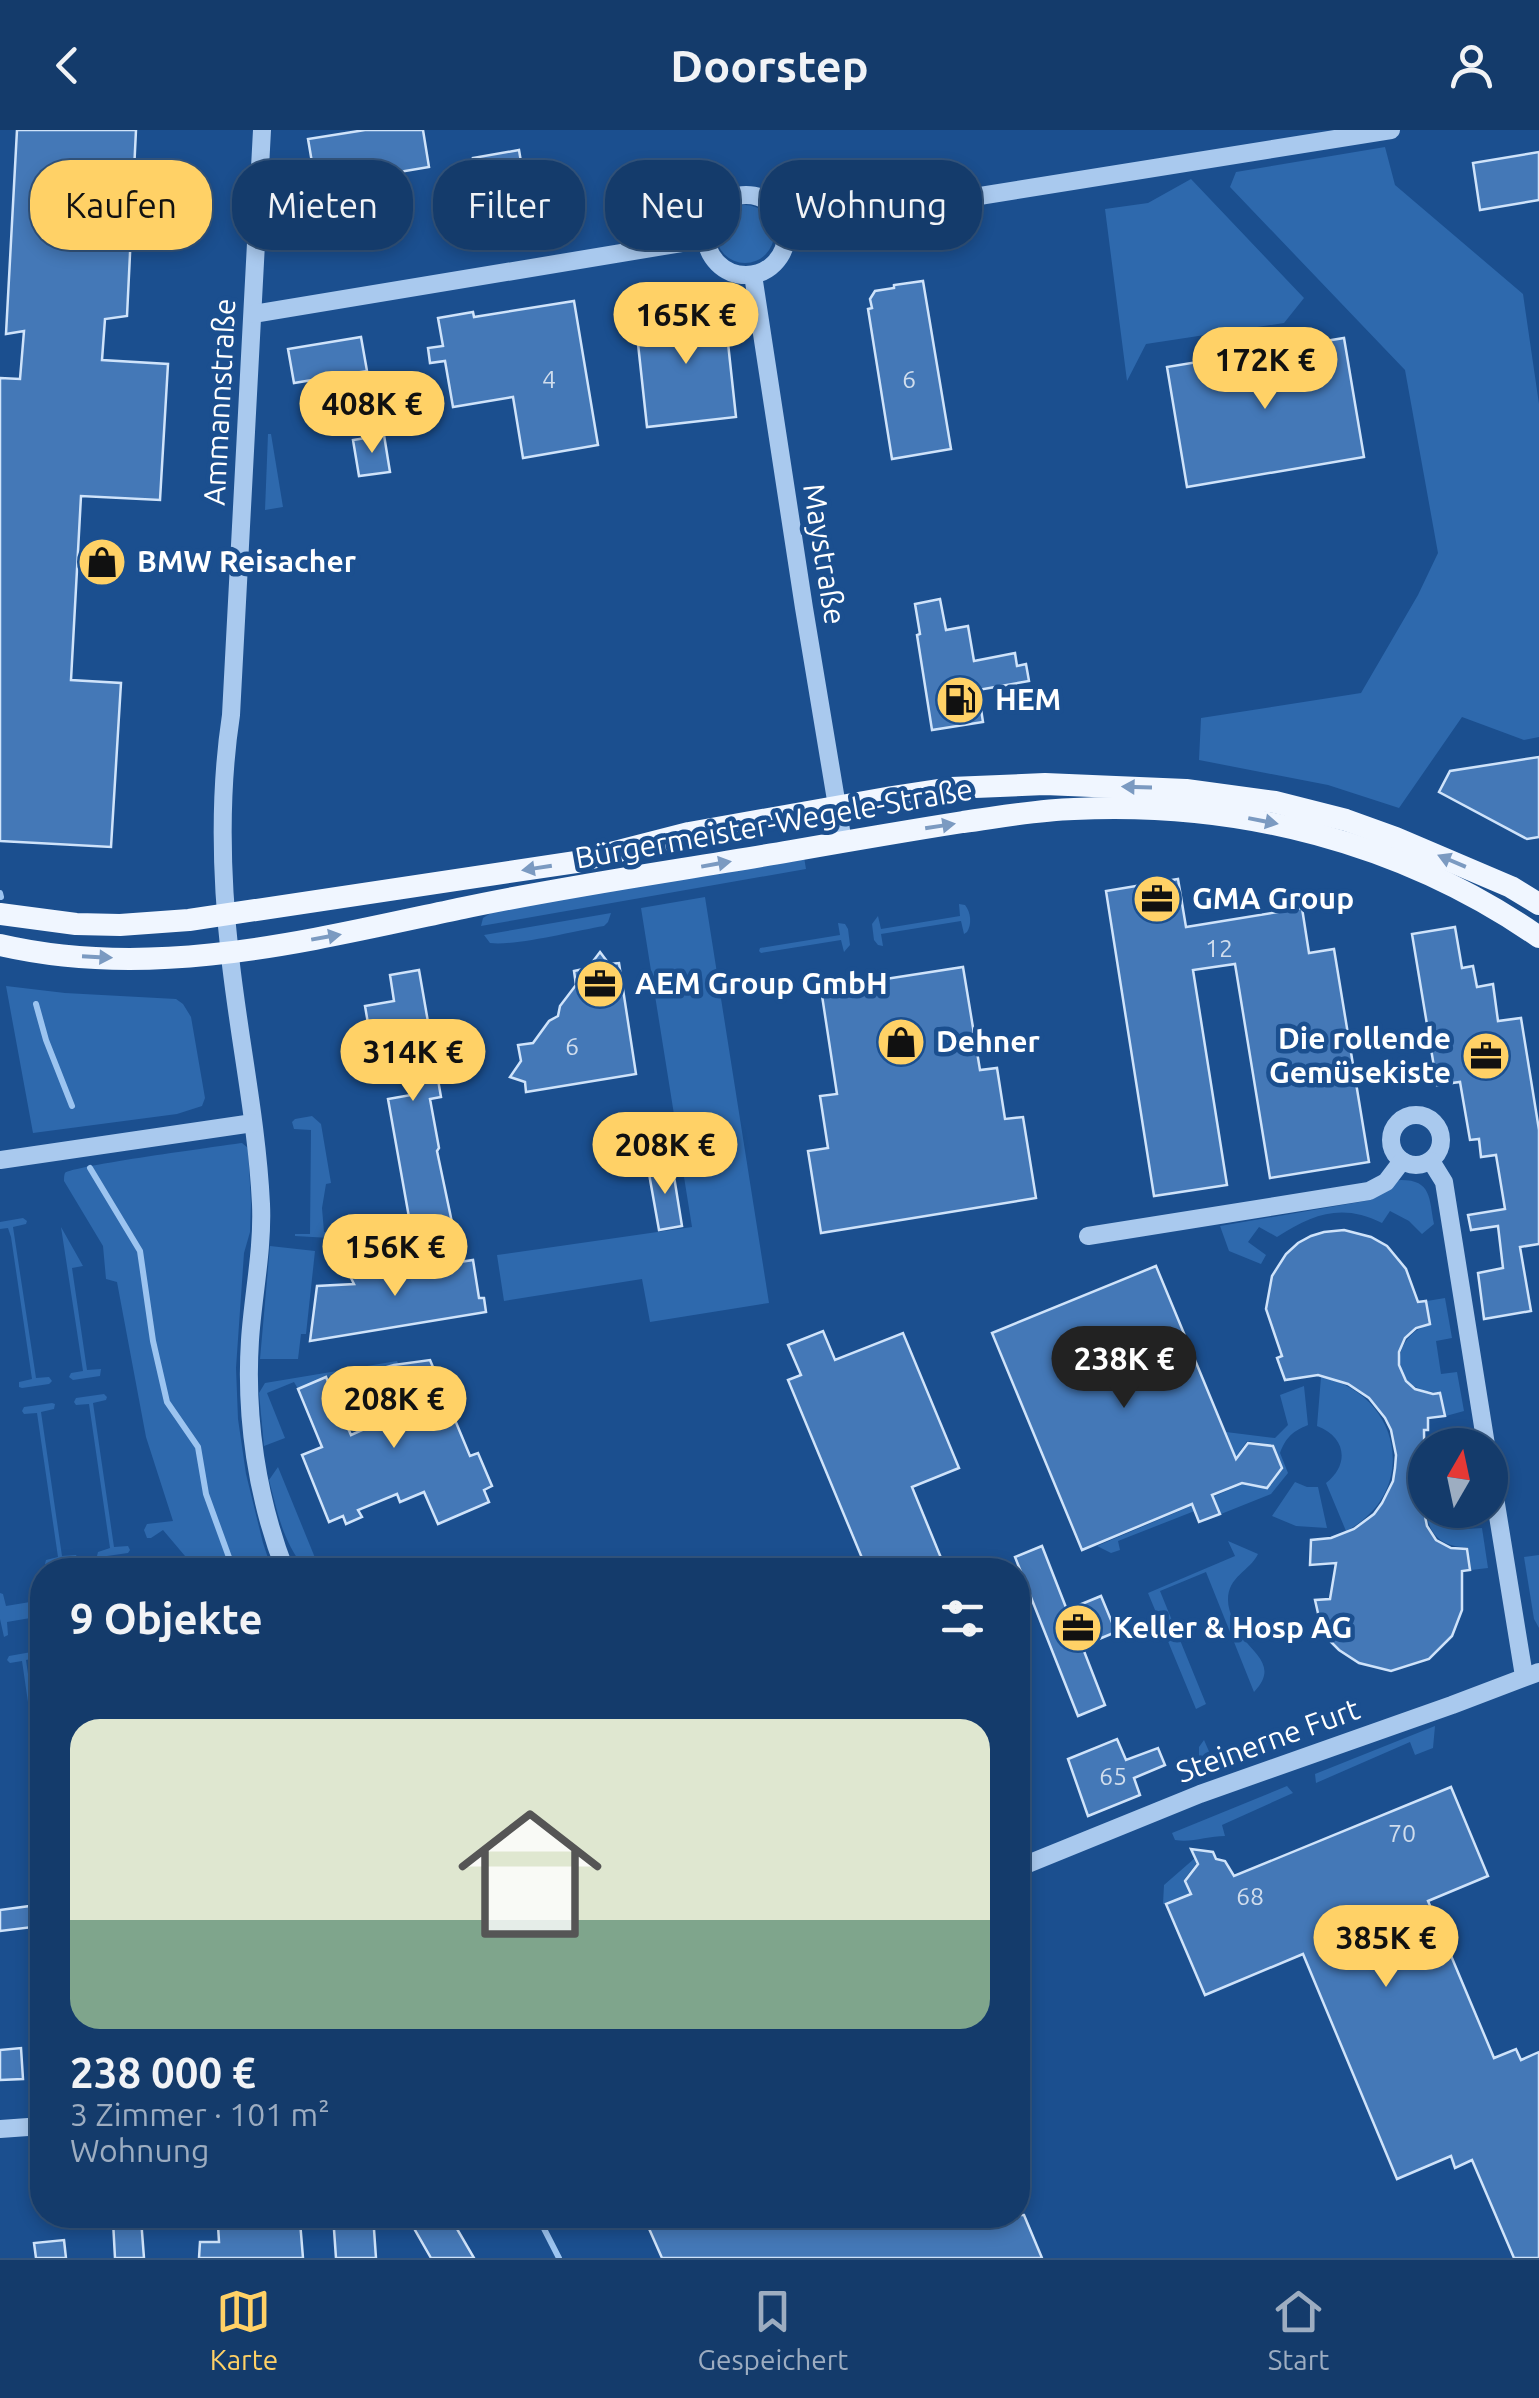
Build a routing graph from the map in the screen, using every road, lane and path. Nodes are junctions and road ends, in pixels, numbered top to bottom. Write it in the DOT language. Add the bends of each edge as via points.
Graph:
graph roads {
  1 [pos="262,130"];
  2 [pos="1391,130"];
  3 [pos="982,196"];
  4 [pos="640,250"];
  5 [pos="710,250"];
  6 [pos="784,250"];
  7 [pos="753,274"];
  8 [pos="253,314"];
  9 [pos="838,807"];
  10 [pos="844,842"];
  11 [pos="1539,904"];
  12 [pos="0,914"];
  13 [pos="228,916"];
  14 [pos="1539,937"];
  15 [pos="0,944"];
  16 [pos="230,952"];
  17 [pos="253,1123"];
  18 [pos="0,1160"];
  19 [pos="1431,1161"];
  20 [pos="1402,1162"];
  21 [pos="1088,1236"];
  22 [pos="1483,1428"];
  23 [pos="1502,1528"];
  24 [pos="282,1558"];
  25 [pos="1532,1674"];
  26 [pos="1030,1863"];
  27 [pos="30,2127"];
  28 [pos="0,2129"];
  1 -- 8 [label="street, Ammannstraße"];
  2 -- 3 [label="street"];
  4 -- 8 [label="street"];
  5 -- 7 [label="street" via="722,267"];
  6 -- 7 [label="street" via="776,263"];
  7 -- 9 [label="street, Maystraße"];
  8 -- 13 [label="street, Ammannstraße" via="222,788"];
  9 -- 10 [label="street, Maystraße"];
  11 -- 9 [label="main road, Bürgermeister-Wegele-Straße, one-way" via="1368,828 1227,794 1010,784"];
  9 -- 13 [label="main road, Bürgermeister-Wegele-Straße, one-way" via="576,862"];
  10 -- 14 [label="main road, Bürgermeister-Wegele-Straße, one-way" via="1073,808 1165,808 1252,818 1424,871"];
  16 -- 10 [label="main road, Bürgermeister-Wegele-Straße, one-way"];
  12 -- 13 [label="main road, Bürgermeister-Wegele-Straße" via="120,925"];
  13 -- 16 [label="street, Ammannstraße"];
  15 -- 16 [label="main road, Bürgermeister-Wegele-Straße, one-way" via="112,958"];
  16 -- 17 [label="street, Ammannstraße"];
  17 -- 18 [label="street"];
  17 -- 24 [label="street, Ammannstraße" via="261,1206 251,1419 256,1468"];
  19 -- 20 [label="street"];
  19 -- 20 [label="street" via="1441,1148 1440,1131 1430,1118 1413,1114 1391,1135"];
  19 -- 22 [label="street" via="1444,1182"];
  20 -- 21 [label="street" via="1369,1191"];
  23 -- 25 [label="street"];
  25 -- 26 [label="street, Steinerne Furt"];
  27 -- 28 [label="street"];
}
